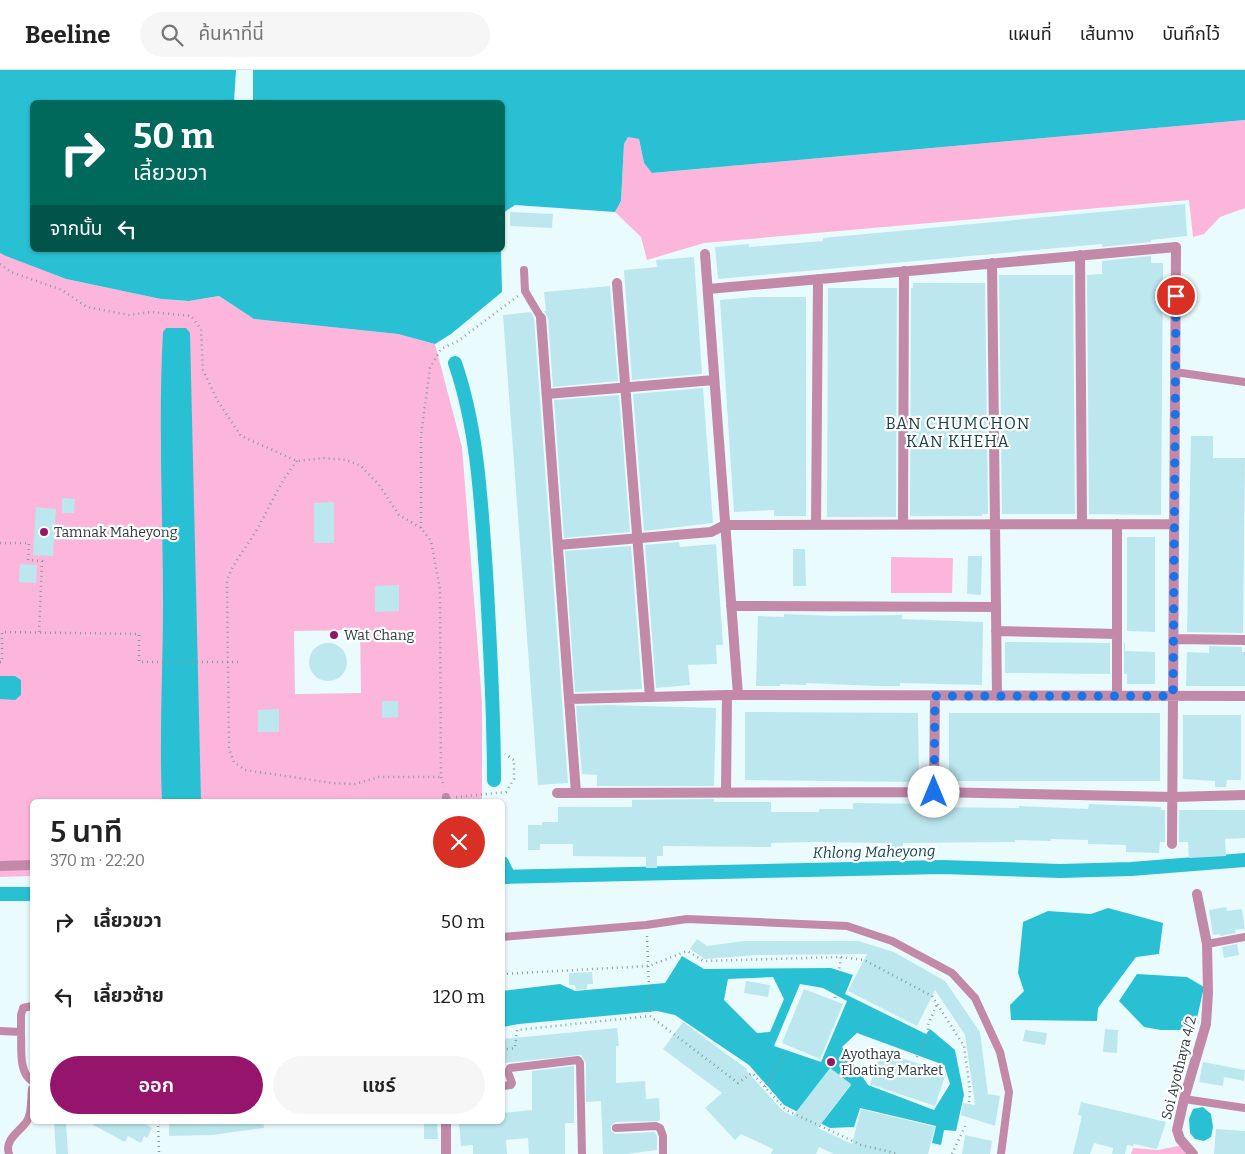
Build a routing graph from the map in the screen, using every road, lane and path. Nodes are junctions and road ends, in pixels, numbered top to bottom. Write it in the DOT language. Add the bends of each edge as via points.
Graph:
graph roads {
  1 [pos="705,254"];
  2 [pos="1080,255"];
  3 [pos="992,263"];
  4 [pos="0,264"];
  5 [pos="524,270"];
  6 [pos="904,271"];
  7 [pos="818,279"];
  8 [pos="616,283"];
  9 [pos="708,289"];
  10 [pos="525,291"];
  11 [pos="541,318"];
  12 [pos="1175,372"];
  13 [pos="714,380"];
  14 [pos="1245,382"];
  15 [pos="625,388"];
  16 [pos="547,394"];
  17 [pos="297,461"];
  18 [pos="903,524"];
  19 [pos="995,524"];
  20 [pos="1082,524"];
  21 [pos="1117,524"];
  22 [pos="1174,524"];
  23 [pos="725,525"];
  24 [pos="816,525"];
  25 [pos="421,528"];
  26 [pos="637,538"];
  27 [pos="0,543"];
  28 [pos="558,545"];
  29 [pos="731,606"];
  30 [pos="996,607"];
  31 [pos="996,631"];
  32 [pos="38,633"];
  33 [pos="1117,634"];
  34 [pos="1174,639"];
  35 [pos="1245,640"];
  36 [pos="0,662"];
  37 [pos="227,662"];
  38 [pos="239,662"];
  39 [pos="732,695"];
  40 [pos="935,696"];
  41 [pos="997,696"];
  42 [pos="1117,696"];
  43 [pos="1173,696"];
  44 [pos="1245,696"];
  45 [pos="650,697"];
  46 [pos="569,699"];
  47 [pos="506,754"];
  48 [pos="441,777"];
  49 [pos="557,792"];
  50 [pos="934,792"];
  51 [pos="576,793"];
  52 [pos="726,793"];
  53 [pos="1245,795"];
  54 [pos="1173,797"];
  55 [pos="446,799"];
  56 [pos="1172,844"];
  57 [pos="30,864"];
  58 [pos="0,866"];
  59 [pos="1197,894"];
  60 [pos="646,925"];
  61 [pos="505,937"];
  62 [pos="1245,937"];
  63 [pos="1207,944"];
  64 [pos="841,957"];
  65 [pos="649,966"];
  66 [pos="505,974"];
  67 [pos="835,998"];
  68 [pos="937,1004"];
  69 [pos="30,1006"];
  70 [pos="650,1015"];
  71 [pos="0,1031"];
  72 [pos="21,1032"];
  73 [pos="789,1049"];
  74 [pos="505,1050"];
  75 [pos="917,1057"];
  76 [pos="30,1080"];
  77 [pos="505,1086"];
  78 [pos="766,1087"];
  79 [pos="1184,1099"];
  80 [pos="30,1104"];
  81 [pos="969,1104"];
  82 [pos="1245,1108"];
  83 [pos="158,1124"];
  84 [pos="446,1124"];
  85 [pos="966,1124"];
  86 [pos="616,1128"];
  87 [pos="9,1154"];
  88 [pos="159,1154"];
  89 [pos="446,1154"];
  90 [pos="582,1154"];
  91 [pos="663,1154"];
  92 [pos="899,1154"];
  93 [pos="952,1154"];
  94 [pos="1000,1154"];
  95 [pos="1193,1154"];
  1 -- 9 [label="street"];
  2 -- 3 [label="street"];
  2 -- 12 [label="street" via="1176,247"];
  2 -- 20 [label="street"];
  3 -- 6 [label="street"];
  3 -- 19 [label="street"];
  4 -- 17 [label="path" via="11,272 62,290 87,307 130,314 151,312 191,316 201,329 203,370 217,400 241,436"];
  5 -- 10 [label="lane"];
  6 -- 7 [label="street"];
  6 -- 18 [label="street"];
  7 -- 9 [label="street"];
  7 -- 24 [label="street"];
  8 -- 15 [label="street"];
  9 -- 13 [label="street"];
  10 -- 11 [label="lane"];
  10 -- 25 [label="path" via="458,341 441,349 430,368 421,434"];
  11 -- 16 [label="street"];
  12 -- 14 [label="lane"];
  12 -- 22 [label="street"];
  13 -- 15 [label="street"];
  13 -- 23 [label="street"];
  15 -- 16 [label="street"];
  15 -- 26 [label="street"];
  16 -- 28 [label="street"];
  17 -- 25 [label="path" via="324,458 347,460 361,466 379,485 399,515"];
  17 -- 37 [label="path" via="284,476 246,549 231,567 227,581"];
  18 -- 19 [label="street"];
  18 -- 24 [label="street"];
  19 -- 20 [label="street"];
  19 -- 30 [label="street"];
  20 -- 21 [label="street"];
  21 -- 22 [label="street"];
  21 -- 33 [label="street"];
  22 -- 34 [label="street"];
  23 -- 24 [label="street"];
  23 -- 26 [label="street" via="711,532"];
  23 -- 29 [label="street"];
  25 -- 48 [label="path" via="431,541 440,589"];
  26 -- 28 [label="street"];
  26 -- 45 [label="street"];
  27 -- 32 [label="path" via="29,543 28,560 42,560"];
  28 -- 46 [label="street"];
  29 -- 30 [label="street"];
  29 -- 39 [label="street"];
  30 -- 31 [label="street"];
  31 -- 33 [label="street"];
  31 -- 41 [label="street"];
  32 -- 36 [label="path" via="2,632"];
  32 -- 37 [label="path" via="138,634 139,662"];
  33 -- 42 [label="street"];
  34 -- 35 [label="street"];
  34 -- 43 [label="street"];
  37 -- 38 [label="path"];
  37 -- 48 [label="path" via="229,749 234,762 245,770 355,784 379,777"];
  39 -- 40 [label="street"];
  39 -- 45 [label="street"];
  39 -- 52 [label="street"];
  40 -- 41 [label="street"];
  40 -- 50 [label="street"];
  41 -- 42 [label="street"];
  42 -- 43 [label="street"];
  43 -- 44 [label="street"];
  43 -- 54 [label="street"];
  45 -- 46 [label="street"];
  46 -- 51 [label="street"];
  47 -- 55 [label="path" via="514,760 514,779 506,792"];
  48 -- 55 [label="path"];
  49 -- 51 [label="street"];
  50 -- 52 [label="street"];
  50 -- 54 [label="street"];
  51 -- 52 [label="street"];
  53 -- 54 [label="street"];
  54 -- 56 [label="street"];
  57 -- 58 [label="street"];
  59 -- 63 [label="street, Soi Ayothaya 4/2"];
  60 -- 61 [label="lane"];
  60 -- 65 [label="path"];
  60 -- 94 [label="lane" via="687,918 847,926 892,942 952,973 975,998 1000,1052 1009,1092"];
  62 -- 63 [label="lane"];
  63 -- 79 [label="street, Soi Ayothaya 4/2" via="1206,1024"];
  64 -- 65 [label="path" via="704,961 687,951"];
  64 -- 67 [label="path"];
  64 -- 68 [label="path" via="864,960 932,996"];
  65 -- 66 [label="path"];
  65 -- 70 [label="path"];
  68 -- 75 [label="path" via="928,1025 928,1037"];
  68 -- 81 [label="path" via="964,1046"];
  69 -- 72 [label="lane" via="23,1008 20,1015"];
  70 -- 74 [label="path" via="517,1030 515,1048"];
  70 -- 78 [label="path" via="738,1083 752,1073"];
  71 -- 72 [label="lane"];
  72 -- 76 [label="lane" via="23,1070"];
  73 -- 78 [label="path"];
  77 -- 90 [label="lane" via="512,1083 508,1072 510,1068 578,1060"];
  78 -- 92 [label="path" via="786,1110 861,1145"];
  79 -- 82 [label="lane"];
  79 -- 95 [label="street, Soi Ayothaya 4/2" via="1178,1135"];
  80 -- 87 [label="lane" via="28,1120 9,1142"];
  83 -- 88 [label="path"];
  84 -- 89 [label="street"];
  85 -- 93 [label="path"];
  86 -- 91 [label="lane" via="660,1128"];
}
